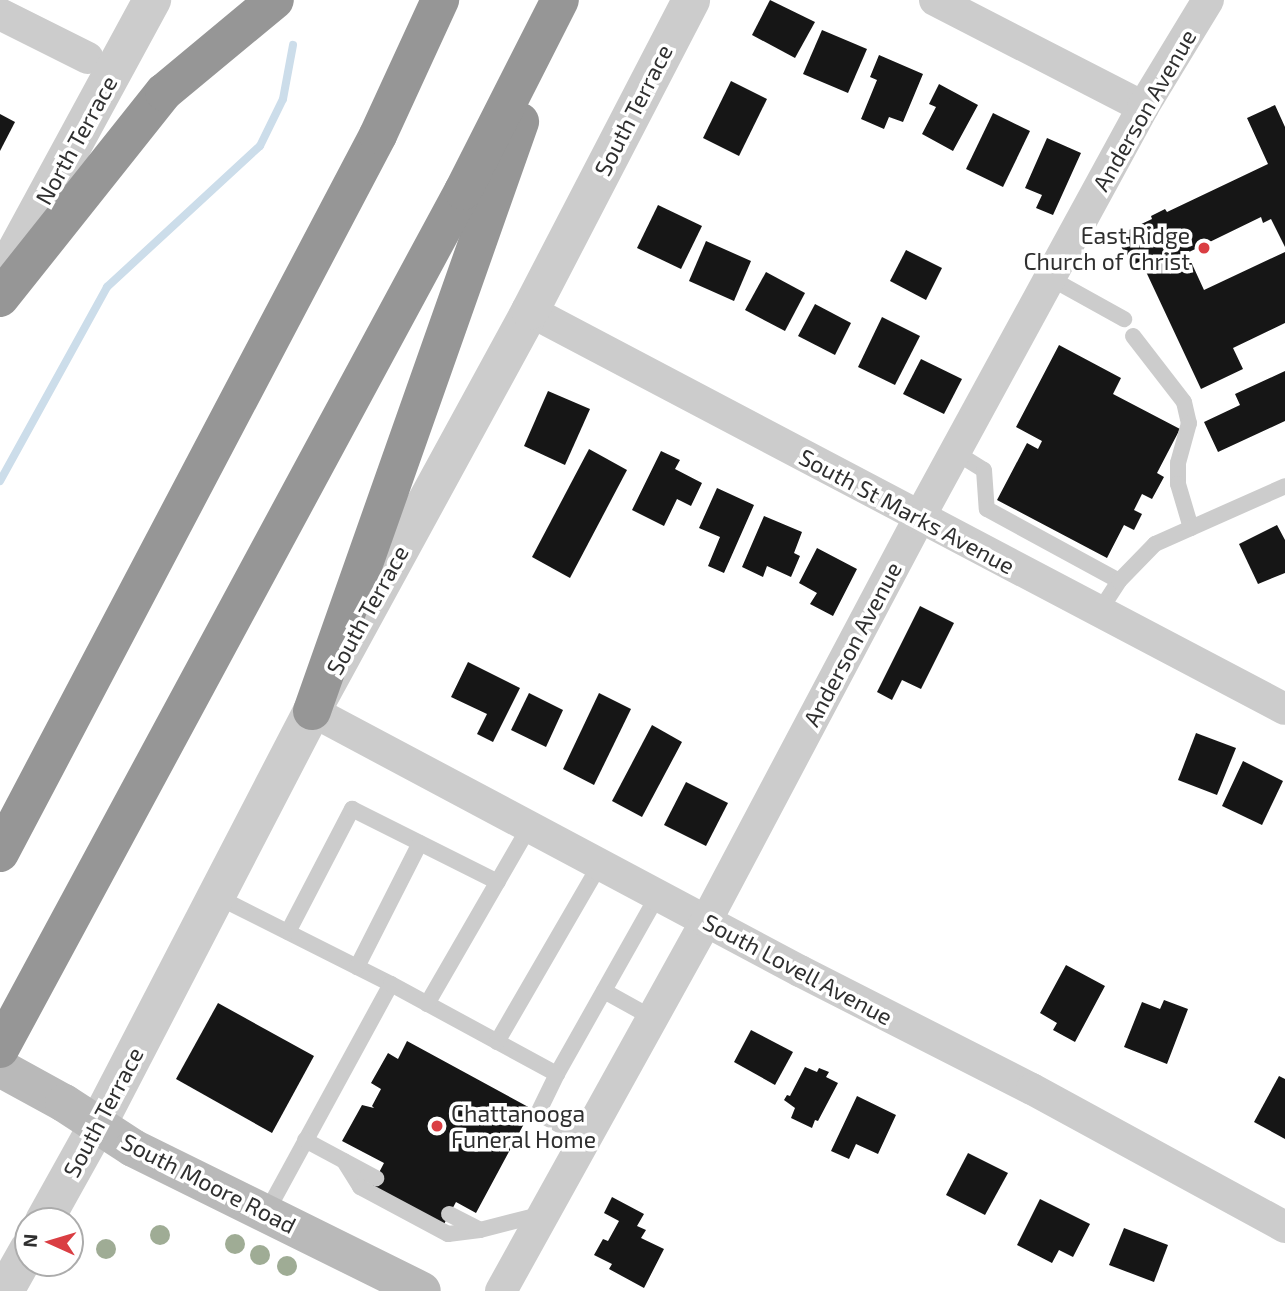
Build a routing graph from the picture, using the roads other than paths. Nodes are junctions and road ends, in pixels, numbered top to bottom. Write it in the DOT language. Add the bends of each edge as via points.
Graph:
graph roads {
  1 [pos="152,0"];
  2 [pos="275,0"];
  3 [pos="440,0"];
  4 [pos="562,0"];
  5 [pos="691,0"];
  6 [pos="935,0"];
  7 [pos="1208,0"];
  8 [pos="0,14"];
  9 [pos="88,58"];
  10 [pos="1143,107"];
  11 [pos="1050,278"];
  12 [pos="0,280"];
  13 [pos="0,298"];
  14 [pos="530,311"];
  15 [pos="1124,319"];
  16 [pos="1133,336"];
  17 [pos="955,452"];
  18 [pos="1285,486"];
  19 [pos="919,518"];
  20 [pos="1191,528"];
  21 [pos="1119,581"];
  22 [pos="1099,612"];
  23 [pos="1285,709"];
  24 [pos="312,711"];
  25 [pos="529,827"];
  26 [pos="421,843"];
  27 [pos="0,853"];
  28 [pos="600,864"];
  29 [pos="498,882"];
  30 [pos="658,895"];
  31 [pos="216,896"];
  32 [pos="706,921"];
  33 [pos="288,932"];
  34 [pos="357,967"];
  35 [pos="391,984"];
  36 [pos="604,991"];
  37 [pos="427,1004"];
  38 [pos="651,1017"];
  39 [pos="497,1042"];
  40 [pos="0,1049"];
  41 [pos="0,1068"];
  42 [pos="557,1074"];
  43 [pos="98,1124"];
  44 [pos="585,1139"];
  45 [pos="305,1140"];
  46 [pos="344,1161"];
  47 [pos="376,1178"];
  48 [pos="52,1207"];
  49 [pos="266,1213"];
  50 [pos="449,1214"];
  51 [pos="543,1214"];
  52 [pos="1285,1227"];
  53 [pos="480,1230"];
  54 [pos="14,1275"];
  55 [pos="5,1291"];
  56 [pos="422,1291"];
  57 [pos="501,1291"];
  1 -- 12 [label="street, North Terrace"];
  2 -- 13 [label="highway" via="164,92"];
  3 -- 27 [label="highway" via="378,135"];
  4 -- 24 [label="highway"];
  4 -- 40 [label="highway"];
  5 -- 14 [label="street, South Terrace"];
  6 -- 10 [label="street"];
  7 -- 10 [label="street, Anderson Avenue"];
  8 -- 9 [label="street"];
  10 -- 11 [label="street, Anderson Avenue"];
  11 -- 15 [label="lane"];
  11 -- 17 [label="street, Anderson Avenue"];
  14 -- 19 [label="street, South St Marks Avenue"];
  14 -- 24 [label="street, South Terrace"];
  16 -- 20 [label="lane" via="1184,402 1189,424 1178,463 1178,484"];
  17 -- 19 [label="street, Anderson Avenue"];
  17 -- 21 [label="lane" via="984,470 987,509"];
  18 -- 20 [label="lane"];
  19 -- 22 [label="street, South St Marks Avenue"];
  19 -- 32 [label="street, Anderson Avenue"];
  20 -- 21 [label="lane" via="1155,544"];
  21 -- 22 [label="lane"];
  22 -- 23 [label="street, South St Marks Avenue"];
  24 -- 25 [label="street, South Lovell Avenue"];
  24 -- 31 [label="street, South Terrace"];
  25 -- 28 [label="street, South Lovell Avenue"];
  25 -- 29 [label="lane"];
  26 -- 29 [label="lane"];
  26 -- 33 [label="lane" via="352,809"];
  26 -- 34 [label="lane"];
  28 -- 30 [label="street, South Lovell Avenue"];
  28 -- 39 [label="lane"];
  29 -- 37 [label="lane"];
  30 -- 32 [label="street, South Lovell Avenue"];
  30 -- 36 [label="lane"];
  31 -- 33 [label="lane"];
  31 -- 43 [label="street, South Terrace"];
  32 -- 38 [label="street, Anderson Avenue"];
  32 -- 52 [label="street, South Lovell Avenue" via="1032,1089"];
  33 -- 34 [label="lane"];
  34 -- 35 [label="lane"];
  35 -- 37 [label="lane"];
  35 -- 45 [label="lane"];
  36 -- 38 [label="lane"];
  36 -- 42 [label="lane"];
  37 -- 39 [label="lane"];
  38 -- 44 [label="street, Anderson Avenue"];
  39 -- 42 [label="lane"];
  41 -- 43 [label="main road, South Moore Road"];
  42 -- 44 [label="lane" via="538,1114"];
  43 -- 48 [label="street, South Terrace"];
  43 -- 49 [label="main road, South Moore Road" via="133,1148"];
  44 -- 51 [label="street, Anderson Avenue"];
  45 -- 46 [label="lane"];
  45 -- 49 [label="lane"];
  46 -- 47 [label="lane"];
  46 -- 53 [label="lane" via="360,1187 448,1234"];
  49 -- 56 [label="main road, South Moore Road"];
  50 -- 53 [label="lane"];
  51 -- 53 [label="lane"];
  51 -- 57 [label="street, Anderson Avenue"];
  54 -- 55 [label="street"];
}
